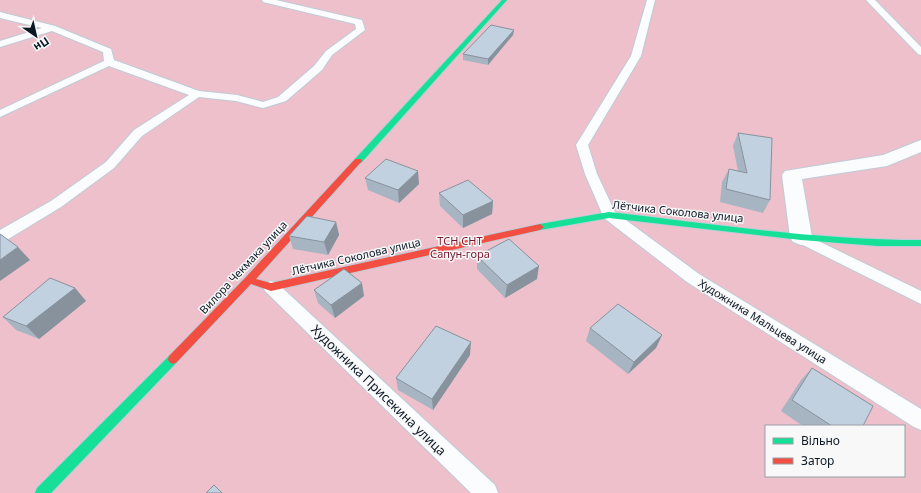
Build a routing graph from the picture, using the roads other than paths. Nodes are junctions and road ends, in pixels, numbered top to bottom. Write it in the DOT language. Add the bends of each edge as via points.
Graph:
graph roads {
  1 [pos="266,0"];
  2 [pos="505,0"];
  3 [pos="651,0"];
  4 [pos="870,0"];
  5 [pos="0,15"];
  6 [pos="52,28"];
  7 [pos="0,44"];
  8 [pos="921,52"];
  9 [pos="109,62"];
  10 [pos="198,94"];
  11 [pos="0,114"];
  12 [pos="921,145"];
  13 [pos="609,215"];
  14 [pos="0,236"];
  15 [pos="801,237"];
  16 [pos="921,243"];
  17 [pos="249,280"];
  18 [pos="271,288"];
  19 [pos="921,298"];
  20 [pos="921,420"];
  21 [pos="42,493"];
  22 [pos="487,493"];
  1 -- 10 [label="lane" via="359,22 361,30 329,52 318,68 282,99 264,105 237,98"];
  2 -- 17 [label="street, Вилора Чекмака улица"];
  3 -- 13 [label="lane" via="636,56 582,145 591,174"];
  4 -- 8 [label="lane"];
  5 -- 6 [label="lane"];
  6 -- 7 [label="lane"];
  6 -- 9 [label="lane" via="108,51"];
  9 -- 10 [label="lane"];
  9 -- 11 [label="lane"];
  10 -- 14 [label="lane" via="138,133 110,165 56,204"];
  12 -- 15 [label="street" via="887,160 792,175"];
  13 -- 15 [label="street, Лётчика Соколова улица"];
  13 -- 18 [label="street, Лётчика Соколова улица" via="563,222"];
  13 -- 20 [label="lane, Художника Мальцева улица" via="693,278"];
  15 -- 16 [label="street, Лётчика Соколова улица" via="878,243"];
  15 -- 19 [label="lane"];
  17 -- 18 [label="street"];
  17 -- 21 [label="street, Вилора Чекмака улица"];
  18 -- 22 [label="lane, Художника Присекина улица"];
}
